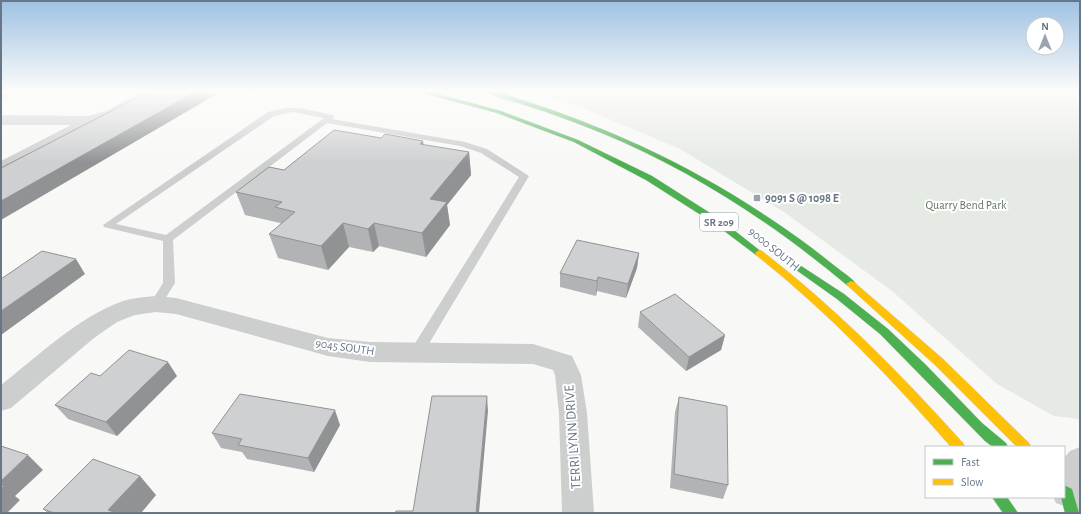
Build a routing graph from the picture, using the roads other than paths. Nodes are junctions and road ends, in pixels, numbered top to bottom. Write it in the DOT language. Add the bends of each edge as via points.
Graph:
graph roads {
  1 [pos="108,115"];
  2 [pos="270,115"];
  3 [pos="319,115"];
  4 [pos="508,115"];
  5 [pos="560,115"];
  6 [pos="1,120"];
  7 [pos="326,120"];
  8 [pos="91,121"];
  9 [pos="1,168"];
  10 [pos="742,238"];
  11 [pos="168,239"];
  12 [pos="156,304"];
  13 [pos="416,353"];
  14 [pos="563,363"];
  15 [pos="1,400"];
  16 [pos="957,446"];
  17 [pos="1001,446"];
  18 [pos="1024,446"];
  19 [pos="1080,460"];
  20 [pos="1000,498"];
  21 [pos="1071,498"];
  22 [pos="578,513"];
  23 [pos="1011,513"];
  1 -- 8 [label="street"];
  2 -- 11 [label="lane" via="108,225"];
  3 -- 7 [label="lane" via="330,117"];
  4 -- 10 [label="main road, 9000 SOUTH / SR 209" via="589,148 646,177"];
  5 -- 18 [label="main road, 9000 SOUTH / SR 209" via="612,135 678,167 742,205 811,253 888,315 941,363"];
  6 -- 8 [label="street"];
  7 -- 11 [label="lane"];
  7 -- 13 [label="lane" via="484,150 524,176"];
  8 -- 9 [label="street"];
  10 -- 16 [label="main road, 9000 SOUTH / SR 209" via="815,297 852,332 893,373"];
  10 -- 17 [label="main road" via="783,258 869,318"];
  11 -- 12 [label="lane" via="169,284"];
  12 -- 13 [label="street, 9045 SOUTH" via="176,306 328,347 370,352"];
  12 -- 15 [label="street, 9045 SOUTH" via="131,307 109,316 85,332"];
  13 -- 14 [label="street, 9045 SOUTH" via="533,354"];
  14 -- 22 [label="street, TERRI LYNN DRIVE" via="568,375 573,413"];
  19 -- 21 [label="street" via="1070,475"];
  20 -- 23 [label="main road"];
}
